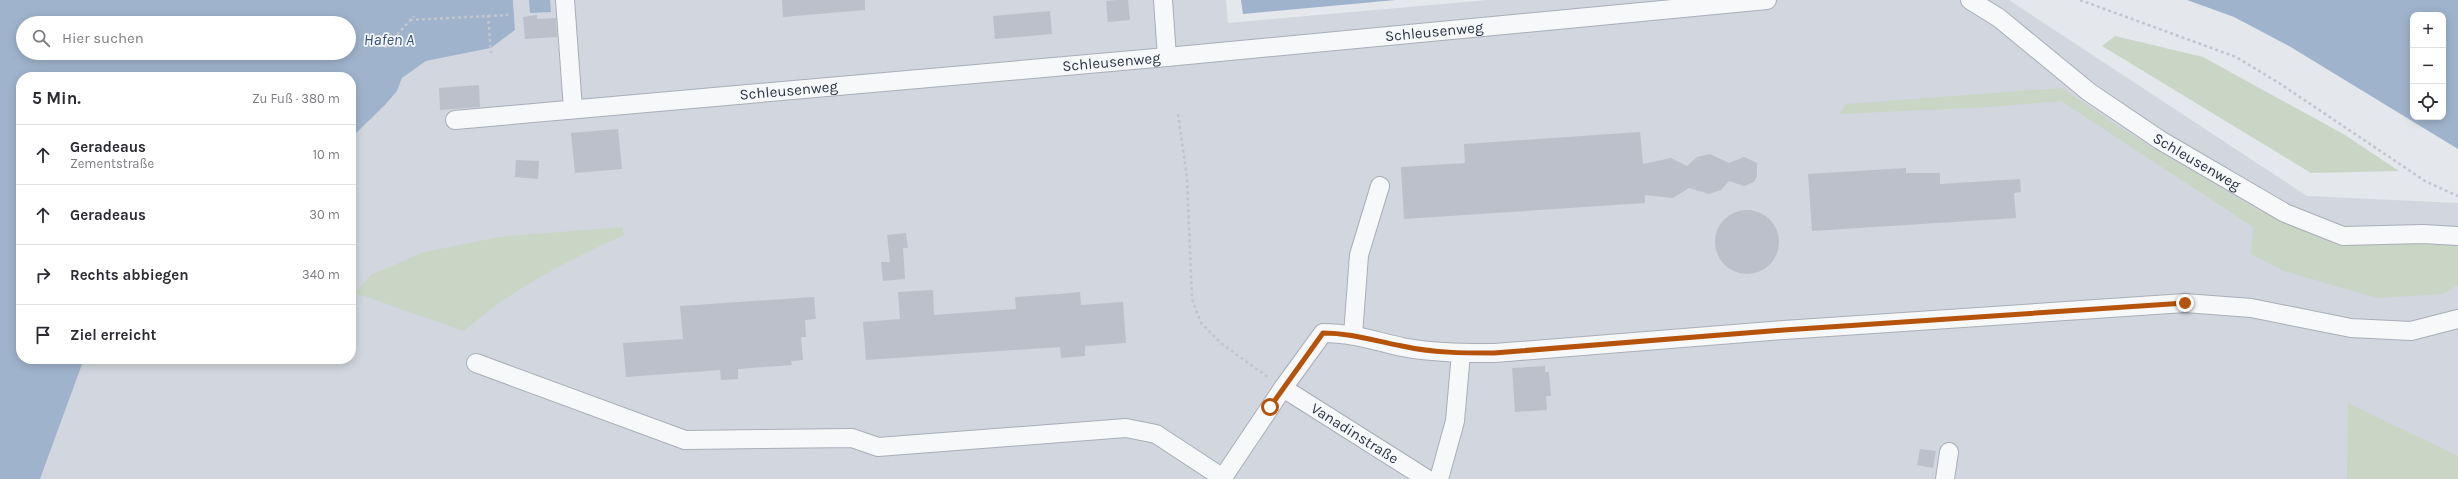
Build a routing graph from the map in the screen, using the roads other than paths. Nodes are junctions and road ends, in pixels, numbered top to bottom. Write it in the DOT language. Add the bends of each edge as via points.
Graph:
graph roads {
  1 [pos="565,0"];
  2 [pos="1163,0"];
  3 [pos="1767,0"];
  4 [pos="1970,0"];
  5 [pos="1167,57"];
  6 [pos="573,109"];
  7 [pos="455,120"];
  8 [pos="1380,186"];
  9 [pos="2458,236"];
  10 [pos="2458,319"];
  11 [pos="1353,335"];
  12 [pos="1461,353"];
  13 [pos="476,363"];
  14 [pos="1283,388"];
  15 [pos="1949,452"];
  16 [pos="1222,479"];
  17 [pos="1427,479"];
  18 [pos="1439,479"];
  19 [pos="1945,479"];
  1 -- 6 [label="street"];
  2 -- 5 [label="street"];
  3 -- 5 [label="street, Schleusenweg"];
  4 -- 9 [label="street, Schleusenweg" via="1999,18 2089,92 2121,114 2160,140 2285,213 2343,236"];
  5 -- 6 [label="street, Schleusenweg"];
  6 -- 7 [label="street, Schleusenweg"];
  8 -- 11 [label="street" via="1359,255"];
  10 -- 12 [label="street" via="2411,331 2351,328 2251,308 2185,303 1791,329 1494,353"];
  11 -- 12 [label="street" via="1403,347"];
  11 -- 14 [label="street" via="1323,333"];
  12 -- 18 [label="street" via="1455,421"];
  13 -- 16 [label="street" via="684,440 852,438 878,448 1126,428 1156,434"];
  14 -- 16 [label="street"];
  14 -- 17 [label="street, Vanadinstraße"];
  15 -- 19 [label="street"];
}
